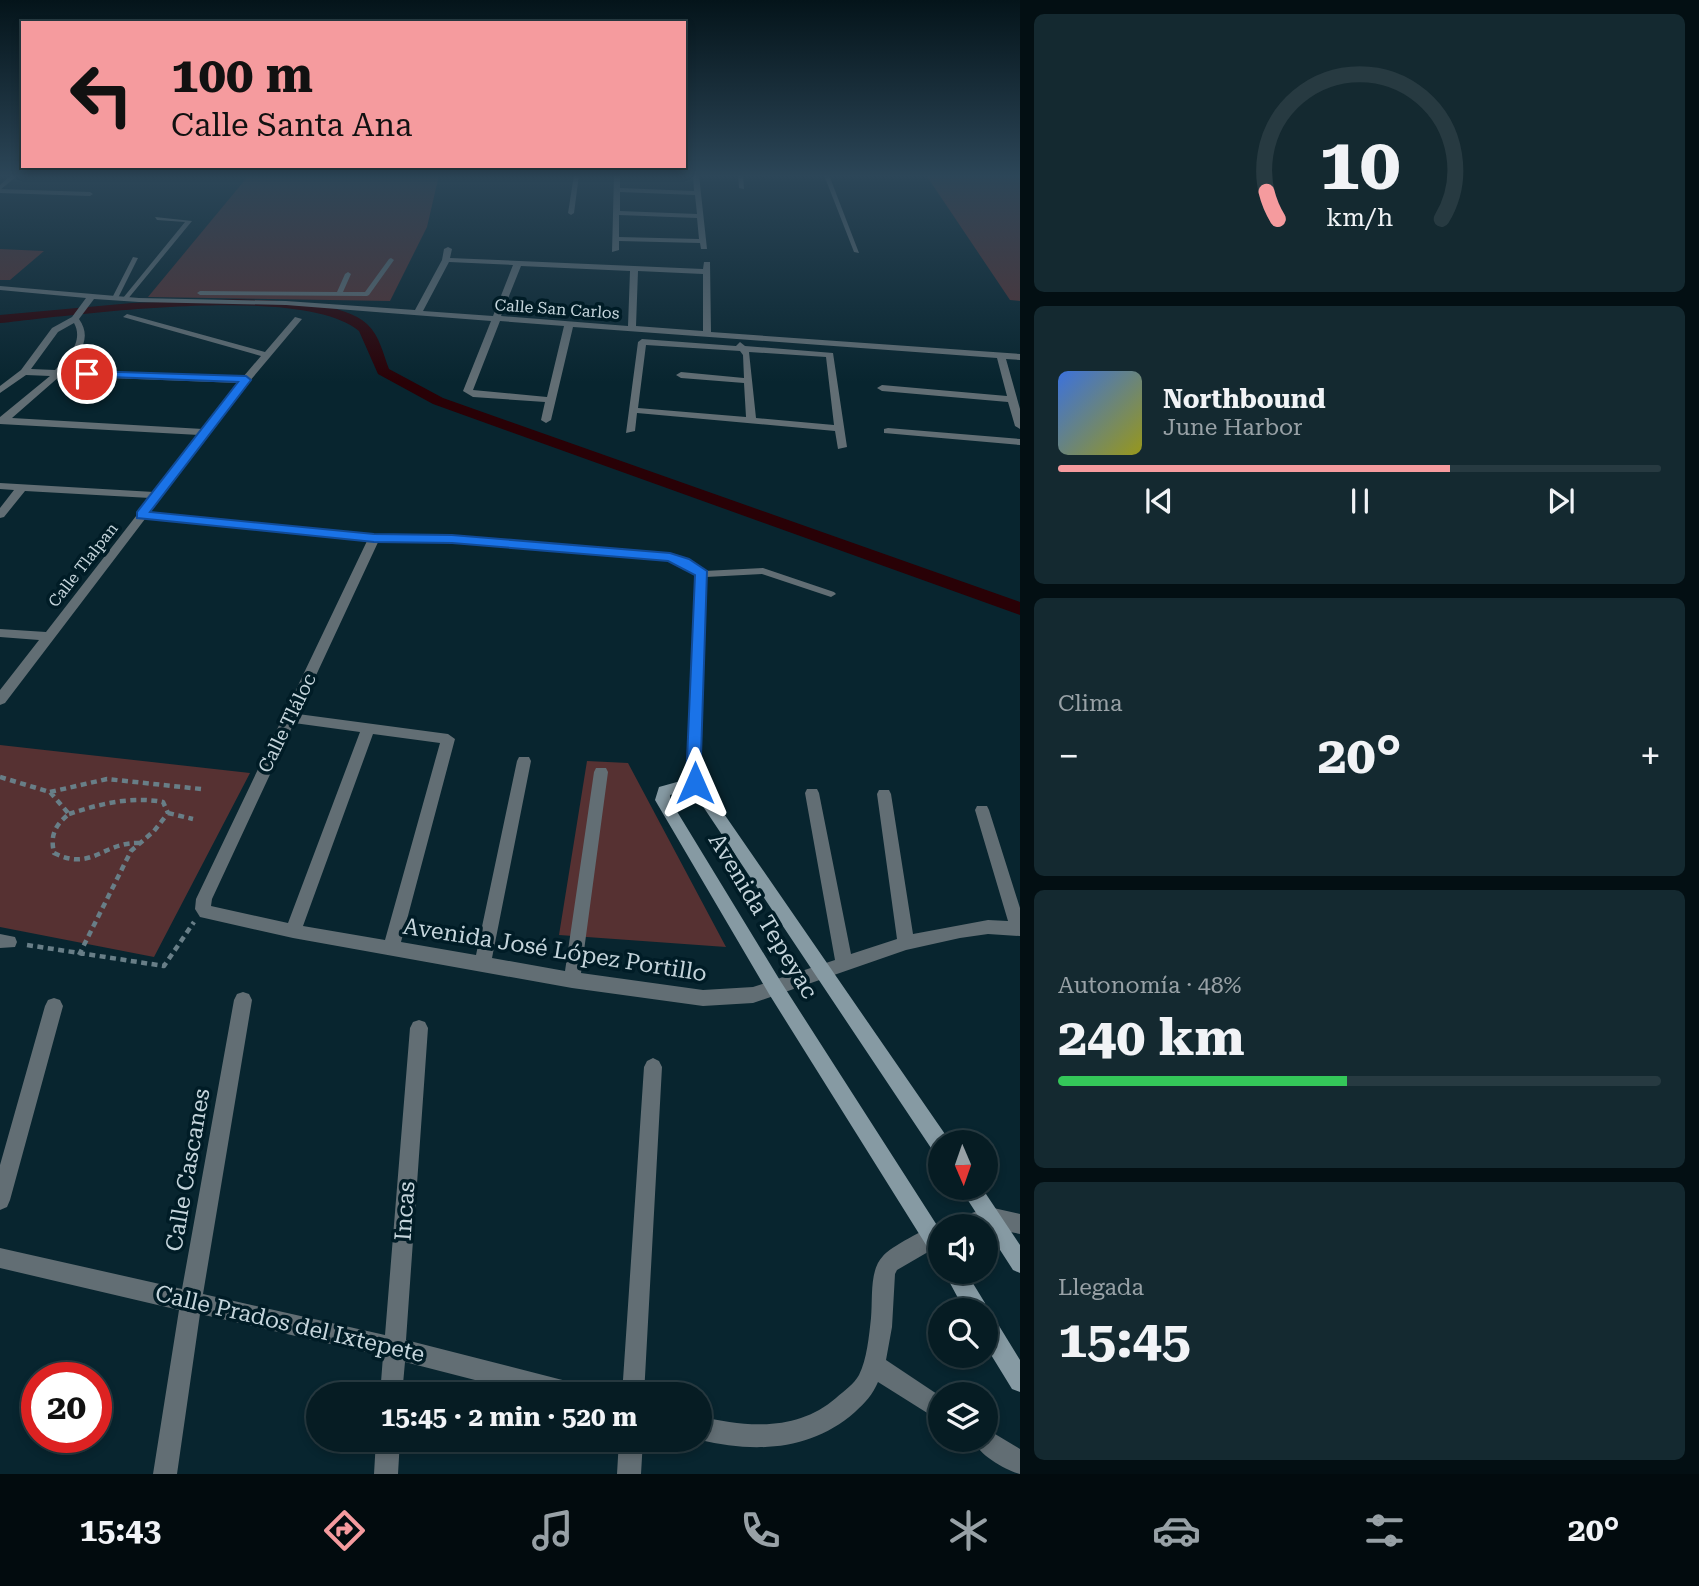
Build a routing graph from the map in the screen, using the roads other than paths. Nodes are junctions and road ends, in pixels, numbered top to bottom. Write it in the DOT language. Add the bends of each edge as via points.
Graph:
graph roads {
  1 [pos="169,244"];
  2 [pos="615,244"];
  3 [pos="854,244"];
  4 [pos="448,248"];
  5 [pos="615,250"];
  6 [pos="857,252"];
  7 [pos="135,258"];
  8 [pos="391,260"];
  9 [pos="446,260"];
  10 [pos="518,263"];
  11 [pos="634,269"];
  12 [pos="348,274"];
  13 [pos="0,288"];
  14 [pos="200,293"];
  15 [pos="339,294"];
  16 [pos="367,294"];
  17 [pos="92,296"];
  18 [pos="120,299"];
  19 [pos="358,308"];
  20 [pos="418,312"];
  21 [pos="77,316"];
  22 [pos="127,317"];
  23 [pos="495,318"];
  24 [pos="298,319"];
  25 [pos="569,324"];
  26 [pos="633,326"];
  27 [pos="82,329"];
  28 [pos="55,330"];
  29 [pos="707,332"];
  30 [pos="739,337"];
  31 [pos="750,348"];
  32 [pos="267,355"];
  33 [pos="1020,357"];
  34 [pos="1001,358"];
  35 [pos="24,372"];
  36 [pos="61,373"];
  37 [pos="681,375"];
  38 [pos="246,380"];
  39 [pos="749,381"];
  40 [pos="882,388"];
  41 [pos="0,390"];
  42 [pos="1012,399"];
  43 [pos="551,400"];
  44 [pos="633,410"];
  45 [pos="546,420"];
  46 [pos="1,421"];
  47 [pos="751,421"];
  48 [pos="1020,426"];
  49 [pos="839,428"];
  50 [pos="630,431"];
  51 [pos="888,431"];
  52 [pos="206,432"];
  53 [pos="1020,442"];
  54 [pos="842,447"];
  55 [pos="0,486"];
  56 [pos="22,487"];
  57 [pos="157,495"];
  58 [pos="0,515"];
  59 [pos="142,515"];
  60 [pos="374,538"];
  61 [pos="702,574"];
  62 [pos="831,594"];
  63 [pos="0,633"];
  64 [pos="48,636"];
  65 [pos="0,700"];
  66 [pos="290,718"];
  67 [pos="369,729"];
  68 [pos="524,761"];
  69 [pos="601,772"];
  70 [pos="695,783"];
  71 [pos="812,793"];
  72 [pos="884,794"];
  73 [pos="982,810"];
  74 [pos="202,909"];
  75 [pos="1019,929"];
  76 [pos="293,931"];
  77 [pos="906,943"];
  78 [pos="391,948"];
  79 [pos="483,963"];
  80 [pos="844,964"];
  81 [pos="824,971"];
  82 [pos="572,980"];
  83 [pos="775,988"];
  84 [pos="243,1000"];
  85 [pos="54,1006"];
  86 [pos="419,1028"];
  87 [pos="653,1068"];
  88 [pos="931,1130"];
  89 [pos="0,1200"];
  90 [pos="998,1219"];
  91 [pos="1020,1224"];
  92 [pos="928,1226"];
  93 [pos="998,1230"];
  94 [pos="928,1244"];
  95 [pos="0,1258"];
  96 [pos="1020,1263"];
  97 [pos="191,1301"];
  98 [pos="998,1345"];
  99 [pos="394,1348"];
  100 [pos="873,1365"];
  101 [pos="1020,1381"];
  102 [pos="392,1382"];
  103 [pos="527,1382"];
  104 [pos="634,1382"];
  105 [pos="928,1402"];
  106 [pos="712,1430"];
  107 [pos="998,1449"];
  108 [pos="387,1452"];
  109 [pos="630,1452"];
  110 [pos="1020,1463"];
  111 [pos="165,1474"];
  112 [pos="386,1474"];
  113 [pos="629,1474"];
  1 -- 18 [label="lane"];
  2 -- 5 [label="street"];
  3 -- 6 [label="lane"];
  4 -- 9 [label="street"];
  7 -- 18 [label="lane"];
  8 -- 16 [label="lane"];
  9 -- 10 [label="street"];
  9 -- 20 [label="street"];
  10 -- 11 [label="street"];
  10 -- 23 [label="street"];
  11 -- 26 [label="street"];
  11 -- 29 [label="street" via="707,268"];
  12 -- 15 [label="lane"];
  13 -- 17 [label="street, Calle San Carlos"];
  14 -- 15 [label="lane"];
  15 -- 16 [label="lane"];
  16 -- 19 [label="lane"];
  17 -- 18 [label="street, Calle San Carlos"];
  17 -- 21 [label="street"];
  18 -- 19 [label="street, Calle San Carlos"];
  19 -- 20 [label="street, Calle San Carlos"];
  20 -- 23 [label="street, Calle San Carlos"];
  21 -- 27 [label="street"];
  21 -- 28 [label="street"];
  22 -- 32 [label="street"];
  23 -- 25 [label="street, Calle San Carlos"];
  23 -- 43 [label="street" via="468,392"];
  24 -- 32 [label="street, Calle Tlalpan"];
  25 -- 26 [label="street, Calle San Carlos"];
  25 -- 43 [label="street"];
  26 -- 29 [label="street, Calle San Carlos"];
  27 -- 28 [label="street"];
  27 -- 36 [label="street" via="81,340"];
  28 -- 35 [label="street"];
  29 -- 30 [label="street, Calle San Carlos"];
  30 -- 31 [label="street"];
  30 -- 31 [label="street, Calle San Carlos"];
  31 -- 34 [label="street, Calle San Carlos"];
  31 -- 39 [label="street"];
  31 -- 44 [label="street" via="642,342"];
  31 -- 49 [label="street" via="830,355"];
  32 -- 38 [label="street, Calle Tlalpan"];
  33 -- 34 [label="street, Calle San Carlos"];
  34 -- 42 [label="street"];
  35 -- 36 [label="street"];
  35 -- 41 [label="street"];
  36 -- 38 [label="street"];
  36 -- 46 [label="street"];
  37 -- 39 [label="street"];
  38 -- 52 [label="street, Calle Tlalpan"];
  39 -- 47 [label="street"];
  40 -- 42 [label="street"];
  42 -- 48 [label="street"];
  43 -- 45 [label="street"];
  44 -- 47 [label="street"];
  44 -- 50 [label="street"];
  46 -- 52 [label="street"];
  47 -- 49 [label="street"];
  49 -- 54 [label="street"];
  51 -- 53 [label="street"];
  52 -- 57 [label="street, Calle Tlalpan"];
  55 -- 56 [label="street"];
  56 -- 57 [label="street"];
  56 -- 58 [label="street"];
  57 -- 59 [label="street, Calle Tlalpan"];
  59 -- 60 [label="street"];
  59 -- 64 [label="street, Calle Tlalpan"];
  60 -- 61 [label="lane" via="452,539 670,557"];
  60 -- 66 [label="street, Calle Tláloc"];
  61 -- 62 [label="lane" via="763,571"];
  61 -- 70 [label="lane"];
  63 -- 64 [label="street"];
  64 -- 65 [label="street, Calle Tlalpan"];
  66 -- 67 [label="street"];
  66 -- 74 [label="street, Calle Tláloc"];
  67 -- 76 [label="street"];
  67 -- 78 [label="street" via="448,739"];
  68 -- 79 [label="street"];
  69 -- 82 [label="street"];
  70 -- 81 [label="street, Avenida Tepeyac"];
  70 -- 83 [label="street, Avenida Tepeyac" via="664,791 662,800"];
  71 -- 80 [label="street"];
  72 -- 77 [label="street"];
  73 -- 75 [label="street"];
  74 -- 76 [label="street, Avenida José López Portillo"];
  75 -- 77 [label="street, Avenida José López Portillo" via="988,927"];
  76 -- 78 [label="street, Avenida José López Portillo"];
  77 -- 80 [label="street, Avenida José López Portillo"];
  78 -- 79 [label="street, Avenida José López Portillo"];
  79 -- 82 [label="street, Avenida José López Portillo"];
  80 -- 81 [label="street, Avenida José López Portillo"];
  81 -- 83 [label="street, Avenida José López Portillo"];
  81 -- 88 [label="street, Avenida Tepeyac"];
  82 -- 83 [label="street, Avenida José López Portillo" via="703,998 753,995"];
  83 -- 92 [label="street, Avenida Tepeyac"];
  84 -- 97 [label="street, Calle Cascanes"];
  85 -- 89 [label="street"];
  86 -- 99 [label="street, Incas"];
  87 -- 104 [label="street"];
  90 -- 91 [label="street"];
  93 -- 96 [label="street"];
  94 -- 100 [label="street" via="890,1263 885,1273"];
  95 -- 97 [label="street, Calle Prados del Ixtepete"];
  97 -- 99 [label="street, Calle Prados del Ixtepete"];
  97 -- 111 [label="street, Calle Cascanes"];
  98 -- 101 [label="street"];
  99 -- 102 [label="street, Incas"];
  99 -- 103 [label="street, Calle Prados del Ixtepete"];
  100 -- 105 [label="street"];
  100 -- 106 [label="street" via="867,1383 830,1421 796,1433 756,1437"];
  107 -- 110 [label="street"];
  108 -- 112 [label="street"];
  109 -- 113 [label="street"];
}
